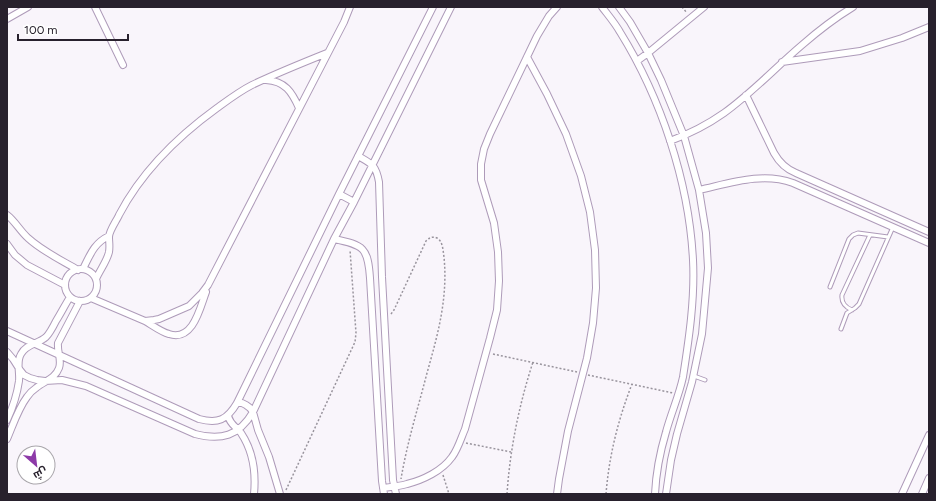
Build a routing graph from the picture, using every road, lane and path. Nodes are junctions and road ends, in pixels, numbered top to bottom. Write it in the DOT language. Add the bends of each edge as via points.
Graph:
graph roads {
  1 [pos="28,7"];
  2 [pos="95,7"];
  3 [pos="350,7"];
  4 [pos="433,7"];
  5 [pos="450,7"];
  6 [pos="557,7"];
  7 [pos="602,7"];
  8 [pos="619,7"];
  9 [pos="704,7"];
  10 [pos="853,7"];
  11 [pos="7,19"];
  12 [pos="929,27"];
  13 [pos="327,53"];
  14 [pos="648,53"];
  15 [pos="526,57"];
  16 [pos="637,61"];
  17 [pos="782,62"];
  18 [pos="123,65"];
  19 [pos="264,80"];
  20 [pos="746,95"];
  21 [pos="299,108"];
  22 [pos="684,136"];
  23 [pos="670,141"];
  24 [pos="358,156"];
  25 [pos="373,164"];
  26 [pos="699,190"];
  27 [pos="339,194"];
  28 [pos="354,202"];
  29 [pos="7,215"];
  30 [pos="893,227"];
  31 [pos="921,229"];
  32 [pos="929,229"];
  33 [pos="929,232"];
  34 [pos="870,235"];
  35 [pos="109,236"];
  36 [pos="888,237"];
  37 [pos="334,239"];
  38 [pos="350,242"];
  39 [pos="7,244"];
  40 [pos="929,244"];
  41 [pos="375,261"];
  42 [pos="81,269"];
  43 [pos="382,277"];
  44 [pos="370,278"];
  45 [pos="96,279"];
  46 [pos="65,285"];
  47 [pos="208,285"];
  48 [pos="830,287"];
  49 [pos="70,297"];
  50 [pos="91,298"];
  51 [pos="80,301"];
  52 [pos="852,310"];
  53 [pos="60,315"];
  54 [pos="384,316"];
  55 [pos="70,320"];
  56 [pos="145,321"];
  57 [pos="841,328"];
  58 [pos="7,331"];
  59 [pos="35,344"];
  60 [pos="7,352"];
  61 [pos="59,355"];
  62 [pos="533,362"];
  63 [pos="20,370"];
  64 [pos="694,376"];
  65 [pos="705,380"];
  66 [pos="45,381"];
  67 [pos="632,384"];
  68 [pos="237,403"];
  69 [pos="253,412"];
  70 [pos="228,416"];
  71 [pos="7,420"];
  72 [pos="239,430"];
  73 [pos="929,435"];
  74 [pos="7,439"];
  75 [pos="460,442"];
  76 [pos="511,452"];
  77 [pos="441,468"];
  78 [pos="929,478"];
  79 [pos="396,486"];
  80 [pos="384,491"];
  81 [pos="903,492"];
  82 [pos="254,494"];
  83 [pos="280,494"];
  84 [pos="285,494"];
  85 [pos="396,494"];
  86 [pos="449,494"];
  87 [pos="507,494"];
  88 [pos="558,494"];
  89 [pos="606,494"];
  90 [pos="655,494"];
  91 [pos="666,494"];
  92 [pos="911,494"];
  93 [pos="922,494"];
  1 -- 11 [label="street"];
  2 -- 18 [label="street"];
  3 -- 13 [label="street"];
  4 -- 24 [label="street"];
  5 -- 25 [label="street"];
  6 -- 15 [label="street" via="549,16"];
  7 -- 16 [label="street" via="620,31"];
  8 -- 14 [label="street"];
  9 -- 14 [label="street"];
  10 -- 17 [label="street" via="818,31"];
  12 -- 17 [label="street" via="895,41 860,51"];
  13 -- 19 [label="street"];
  13 -- 21 [label="street"];
  14 -- 16 [label="street"];
  14 -- 22 [label="street"];
  15 -- 75 [label="street" via="490,134 481,164 482,180 494,224 499,281 490,338"];
  15 -- 88 [label="street" via="566,134 590,212 596,250 593,324 568,431"];
  16 -- 23 [label="street"];
  17 -- 20 [label="street"];
  19 -- 21 [label="street" via="272,80 286,87"];
  19 -- 35 [label="street" via="228,100 203,118 165,152 134,191"];
  20 -- 22 [label="street" via="723,114"];
  20 -- 31 [label="street" via="774,153 783,165"];
  21 -- 47 [label="street"];
  22 -- 23 [label="street"];
  22 -- 26 [label="street"];
  23 -- 90 [label="street" via="687,201 693,291 682,379 659,459"];
  24 -- 25 [label="street"];
  24 -- 27 [label="street"];
  25 -- 28 [label="street"];
  25 -- 41 [label="street" via="379,182"];
  26 -- 30 [label="street" via="756,178 781,179"];
  26 -- 64 [label="street" via="706,233 708,268 702,334"];
  27 -- 28 [label="street"];
  27 -- 68 [label="street"];
  28 -- 37 [label="street"];
  29 -- 42 [label="street" via="29,239"];
  30 -- 36 [label="lane"];
  30 -- 40 [label="street"];
  31 -- 32 [label="street"];
  31 -- 33 [label="street"];
  34 -- 36 [label="lane"];
  34 -- 48 [label="lane" via="858,233 851,237"];
  34 -- 52 [label="lane" via="842,295 845,306"];
  35 -- 42 [label="street" via="96,244"];
  35 -- 45 [label="street" via="109,252"];
  36 -- 52 [label="lane" via="859,304"];
  37 -- 38 [label="street"];
  37 -- 69 [label="street"];
  38 -- 41 [label="street" via="360,246"];
  38 -- 84 [label="path" via="356,338"];
  39 -- 46 [label="street" via="27,265"];
  41 -- 43 [label="street"];
  41 -- 44 [label="street"];
  42 -- 45 [label="street" via="91,273"];
  42 -- 46 [label="street" via="69,275"];
  43 -- 44 [label="street"];
  43 -- 54 [label="street"];
  44 -- 80 [label="street"];
  45 -- 50 [label="street" via="96,291"];
  46 -- 49 [label="street"];
  47 -- 56 [label="street" via="189,306 159,319"];
  47 -- 56 [label="street" via="194,324 183,334 169,334"];
  49 -- 51 [label="street"];
  49 -- 53 [label="street"];
  50 -- 51 [label="street"];
  50 -- 56 [label="street"];
  51 -- 55 [label="street"];
  52 -- 57 [label="lane" via="846,315"];
  53 -- 55 [label="street"];
  53 -- 59 [label="street" via="49,334"];
  54 -- 79 [label="street"];
  54 -- 79 [label="path" via="394,310 426,240 438,238 442,246 445,273 442,314"];
  55 -- 61 [label="street" via="58,343"];
  58 -- 59 [label="street"];
  59 -- 61 [label="street"];
  59 -- 63 [label="street" via="25,348 21,353 18,364"];
  60 -- 63 [label="street"];
  61 -- 66 [label="street" via="59,368 56,374"];
  61 -- 70 [label="street" via="199,419 216,421"];
  62 -- 76 [label="path" via="522,398"];
  63 -- 66 [label="street" via="30,378"];
  63 -- 71 [label="street" via="16,396"];
  64 -- 65 [label="lane"];
  64 -- 91 [label="street" via="674,447"];
  66 -- 72 [label="street" via="62,380 86,386 206,437 218,438"];
  66 -- 74 [label="street" via="27,396"];
  67 -- 89 [label="path" via="615,434"];
  68 -- 69 [label="street" via="246,405"];
  68 -- 70 [label="street"];
  69 -- 72 [label="street"];
  69 -- 83 [label="street"];
  70 -- 72 [label="street" via="231,424"];
  72 -- 82 [label="street" via="251,454"];
  73 -- 81 [label="street"];
  75 -- 76 [label="path"];
  75 -- 77 [label="street" via="452,457"];
  76 -- 87 [label="path"];
  77 -- 79 [label="street" via="416,482"];
  77 -- 86 [label="path"];
  78 -- 93 [label="street"];
  79 -- 80 [label="street"];
  79 -- 85 [label="street"];
  81 -- 92 [label="street"];
}
